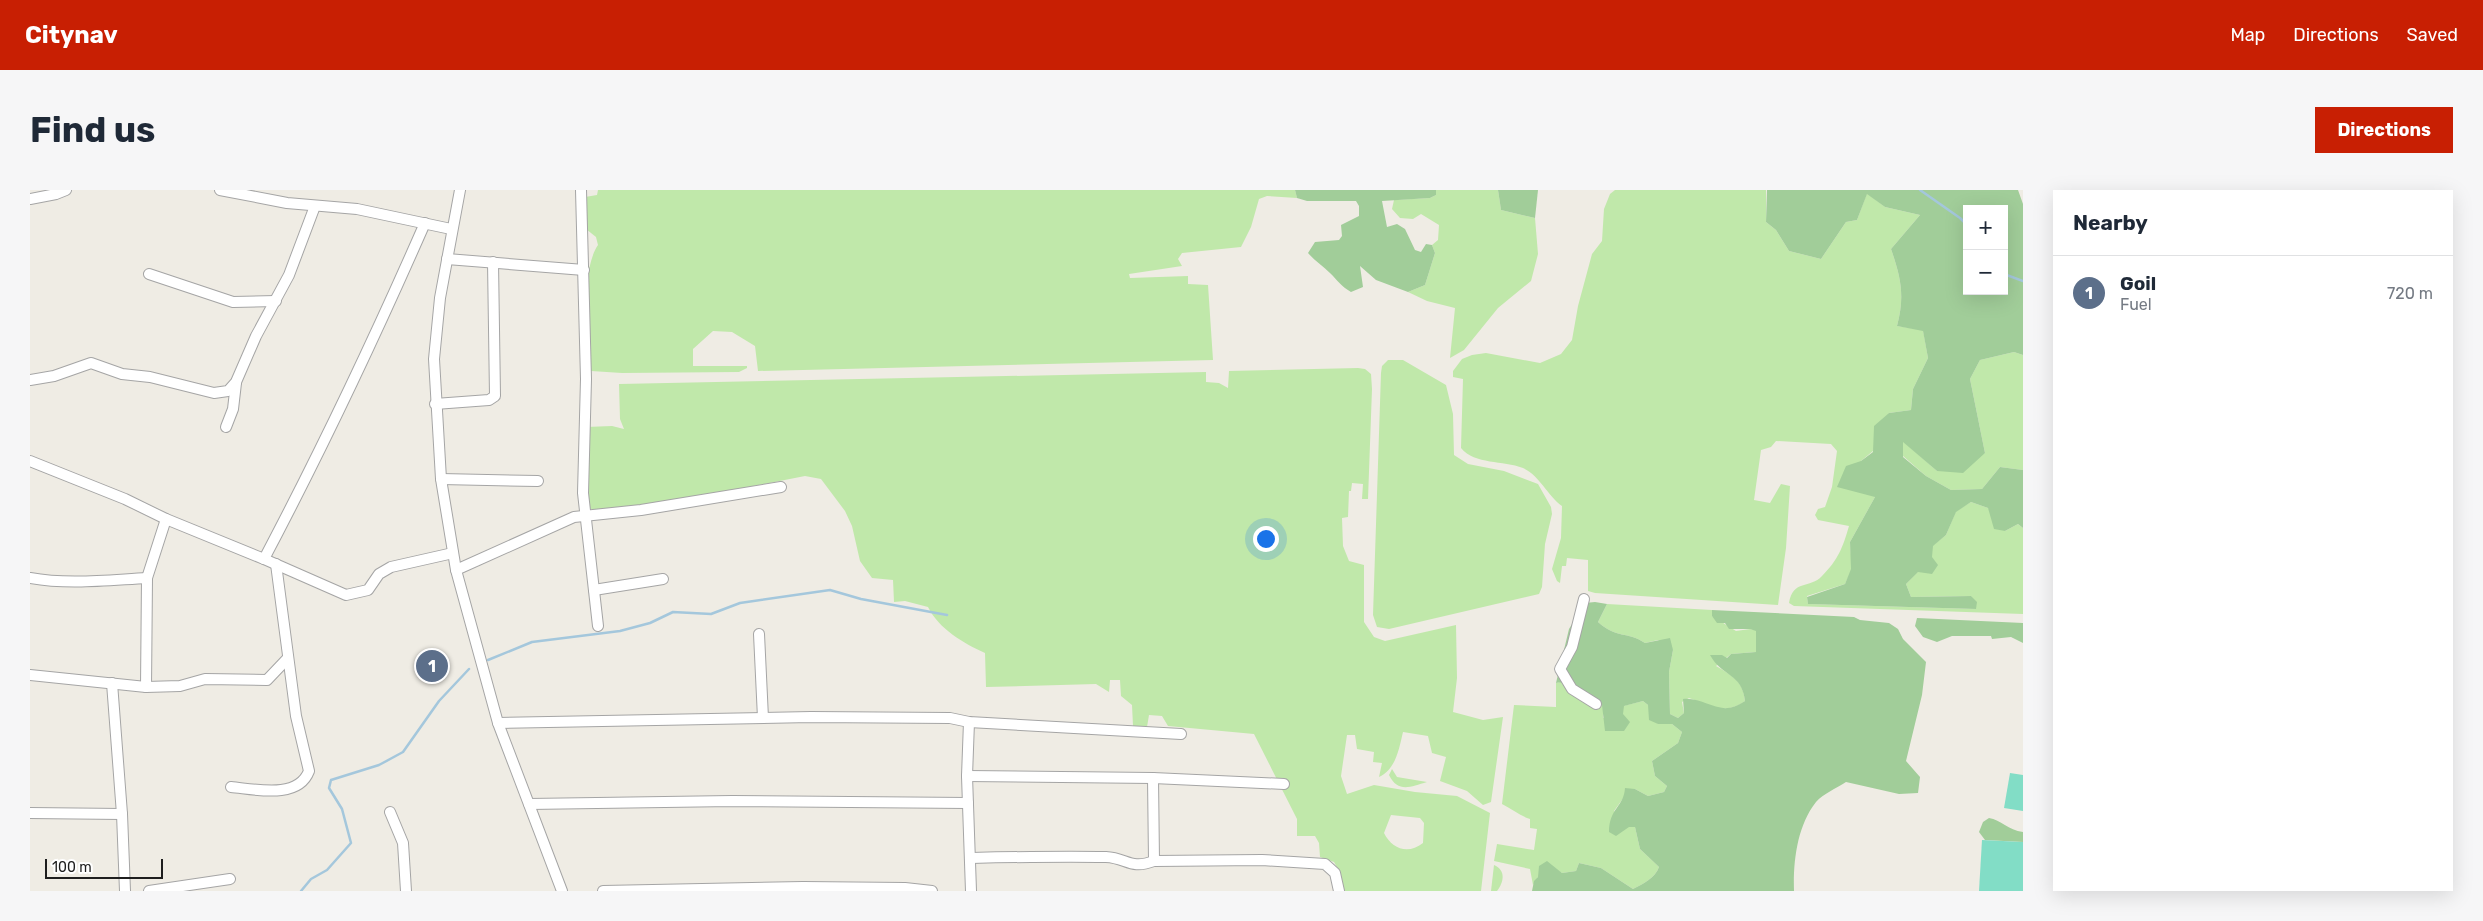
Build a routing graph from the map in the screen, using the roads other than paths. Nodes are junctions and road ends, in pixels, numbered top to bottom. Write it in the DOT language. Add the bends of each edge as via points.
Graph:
graph roads {
  1 [pos="66,190"];
  2 [pos="220,190"];
  3 [pos="460,190"];
  4 [pos="578,190"];
  5 [pos="30,199"];
  6 [pos="315,206"];
  7 [pos="425,223"];
  8 [pos="451,230"];
  9 [pos="447,259"];
  10 [pos="493,262"];
  11 [pos="584,270"];
  12 [pos="149,274"];
  13 [pos="276,301"];
  14 [pos="30,380"];
  15 [pos="236,382"];
  16 [pos="436,404"];
  17 [pos="226,427"];
  18 [pos="30,461"];
  19 [pos="441,479"];
  20 [pos="538,481"];
  21 [pos="781,487"];
  22 [pos="585,515"];
  23 [pos="166,519"];
  24 [pos="453,553"];
  25 [pos="264,558"];
  26 [pos="276,564"];
  27 [pos="456,570"];
  28 [pos="30,578"];
  29 [pos="147,578"];
  30 [pos="663,579"];
  31 [pos="594,590"];
  32 [pos="1584,599"];
  33 [pos="598,626"];
  34 [pos="759,634"];
  35 [pos="288,659"];
  36 [pos="30,675"];
  37 [pos="112,683"];
  38 [pos="146,687"];
  39 [pos="1596,704"];
  40 [pos="763,718"];
  41 [pos="969,722"];
  42 [pos="498,723"];
  43 [pos="1181,734"];
  44 [pos="967,776"];
  45 [pos="1153,778"];
  46 [pos="1284,784"];
  47 [pos="231,787"];
  48 [pos="968,803"];
  49 [pos="528,804"];
  50 [pos="390,812"];
  51 [pos="30,813"];
  52 [pos="122,814"];
  53 [pos="970,858"];
  54 [pos="1154,860"];
  55 [pos="230,879"];
  56 [pos="728,890"];
  57 [pos="845,890"];
  58 [pos="125,891"];
  59 [pos="149,891"];
  60 [pos="406,891"];
  61 [pos="562,891"];
  62 [pos="603,891"];
  63 [pos="932,891"];
  64 [pos="971,891"];
  65 [pos="1339,891"];
  1 -- 5 [label="street"];
  2 -- 6 [label="street"];
  3 -- 8 [label="street"];
  4 -- 11 [label="street"];
  6 -- 7 [label="street" via="358,209"];
  6 -- 13 [label="street"];
  7 -- 8 [label="street"];
  7 -- 25 [label="street" via="362,364"];
  8 -- 9 [label="street"];
  9 -- 10 [label="street"];
  9 -- 16 [label="street" via="434,359"];
  10 -- 11 [label="street"];
  10 -- 16 [label="street" via="495,396 489,400"];
  11 -- 22 [label="street"];
  12 -- 13 [label="street" via="232,302"];
  13 -- 15 [label="street"];
  14 -- 15 [label="street" via="54,376 91,363 122,374 150,377 214,393 224,393"];
  15 -- 17 [label="street"];
  16 -- 19 [label="street"];
  18 -- 23 [label="street"];
  19 -- 20 [label="street"];
  19 -- 24 [label="street"];
  21 -- 22 [label="street" via="641,510"];
  22 -- 27 [label="street" via="561,522"];
  22 -- 31 [label="street"];
  23 -- 25 [label="street"];
  23 -- 29 [label="street"];
  24 -- 26 [label="street" via="391,567 379,574 368,590 346,595"];
  24 -- 27 [label="street"];
  25 -- 26 [label="street"];
  26 -- 35 [label="street"];
  27 -- 42 [label="street"];
  28 -- 29 [label="street"];
  29 -- 38 [label="street"];
  30 -- 31 [label="street"];
  31 -- 33 [label="street"];
  32 -- 39 [label="street" via="1572,646 1560,669 1572,689"];
  34 -- 40 [label="street"];
  35 -- 38 [label="street" via="267,680 205,679 180,686"];
  35 -- 47 [label="street" via="296,716 309,771 307,776 284,790"];
  36 -- 37 [label="street"];
  37 -- 38 [label="street"];
  37 -- 52 [label="street"];
  40 -- 41 [label="street" via="950,718"];
  40 -- 42 [label="street"];
  41 -- 43 [label="street"];
  41 -- 44 [label="street"];
  42 -- 49 [label="street"];
  44 -- 45 [label="street"];
  44 -- 48 [label="street"];
  45 -- 46 [label="street"];
  45 -- 54 [label="street"];
  48 -- 49 [label="street" via="732,801"];
  48 -- 53 [label="street"];
  49 -- 61 [label="street"];
  50 -- 60 [label="street" via="403,843"];
  51 -- 52 [label="street"];
  52 -- 58 [label="street"];
  53 -- 54 [label="street" via="1110,857 1144,865"];
  53 -- 64 [label="street"];
  54 -- 65 [label="street" via="1262,860 1325,864 1335,873"];
  55 -- 59 [label="street"];
  56 -- 57 [label="street"];
  56 -- 62 [label="street"];
  57 -- 63 [label="street" via="904,888"];
}
